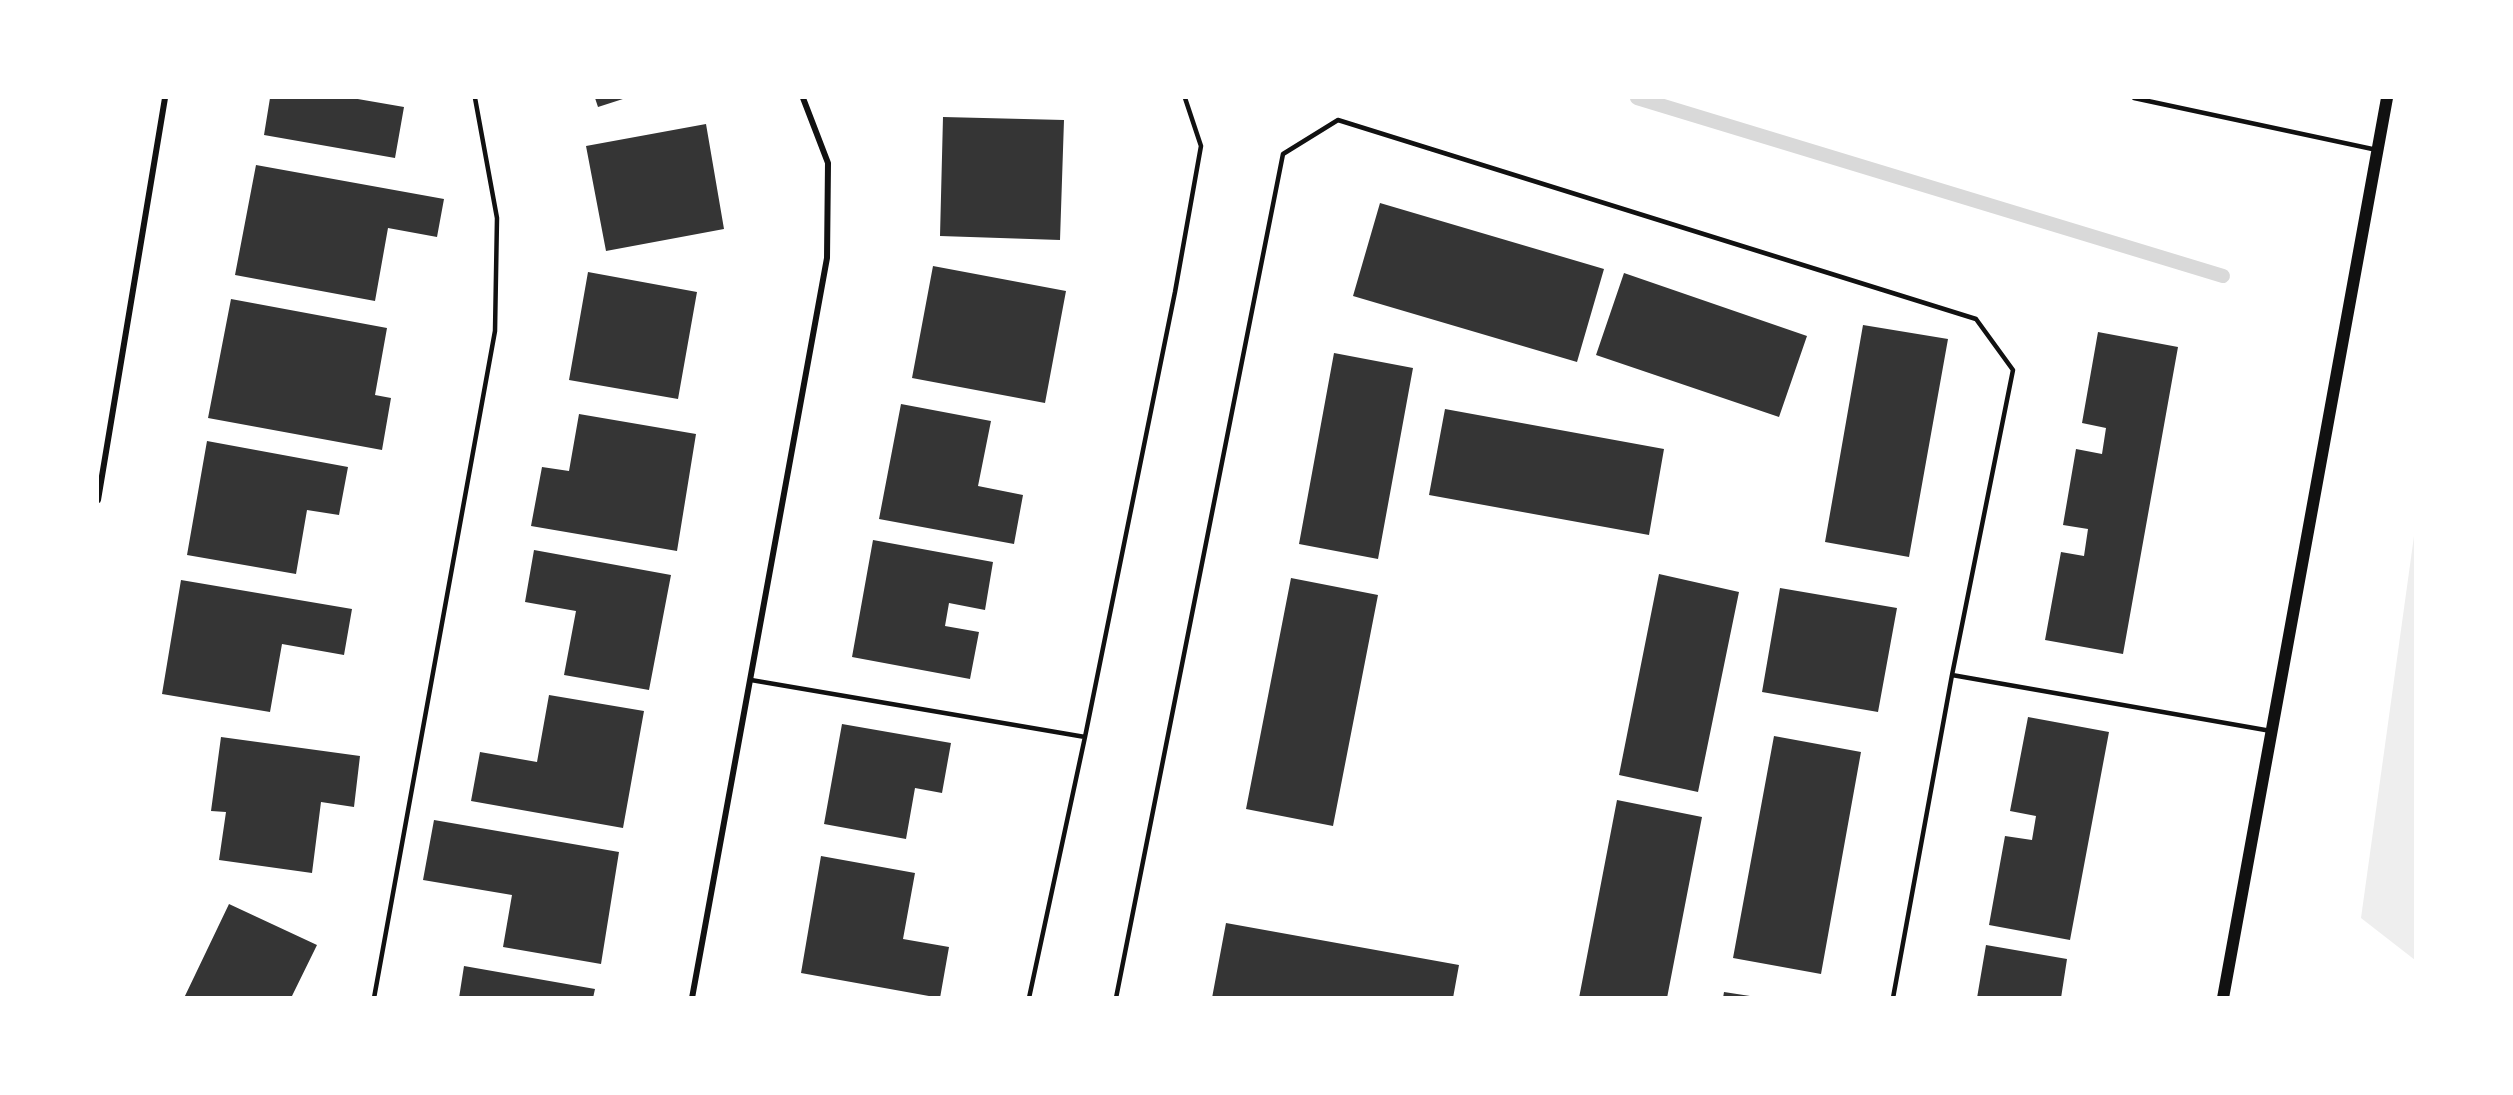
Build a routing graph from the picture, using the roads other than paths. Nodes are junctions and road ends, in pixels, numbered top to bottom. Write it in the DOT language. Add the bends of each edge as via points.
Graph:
graph roads {
  1 [pos="165,98"];
  2 [pos="475,98"];
  3 [pos="803,98"];
  4 [pos="1185,98"];
  5 [pos="2134,98"];
  6 [pos="2387,98"];
  7 [pos="2378,150"];
  8 [pos="98,500"];
  9 [pos="1952,675"];
  10 [pos="751,680"];
  11 [pos="2271,731"];
  12 [pos="1085,737"];
  13 [pos="374,998"];
  14 [pos="693,998"];
  15 [pos="1029,998"];
  16 [pos="1116,998"];
  17 [pos="1893,998"];
  18 [pos="2223,998"];
  1 -- 8 [label="street"];
  2 -- 13 [label="lane" via="497,218 495,331"];
  3 -- 10 [label="street" via="828,163 827,258"];
  4 -- 12 [label="lane" via="1201,146"];
  5 -- 7 [label="lane"];
  6 -- 7 [label="main road"];
  7 -- 11 [label="main road"];
  9 -- 11 [label="lane"];
  9 -- 16 [label="lane" via="2013,370 1976,319 1338,120 1283,154"];
  9 -- 17 [label="lane"];
  10 -- 12 [label="lane"];
  10 -- 14 [label="street"];
  11 -- 18 [label="main road"];
  12 -- 15 [label="lane"];
}
